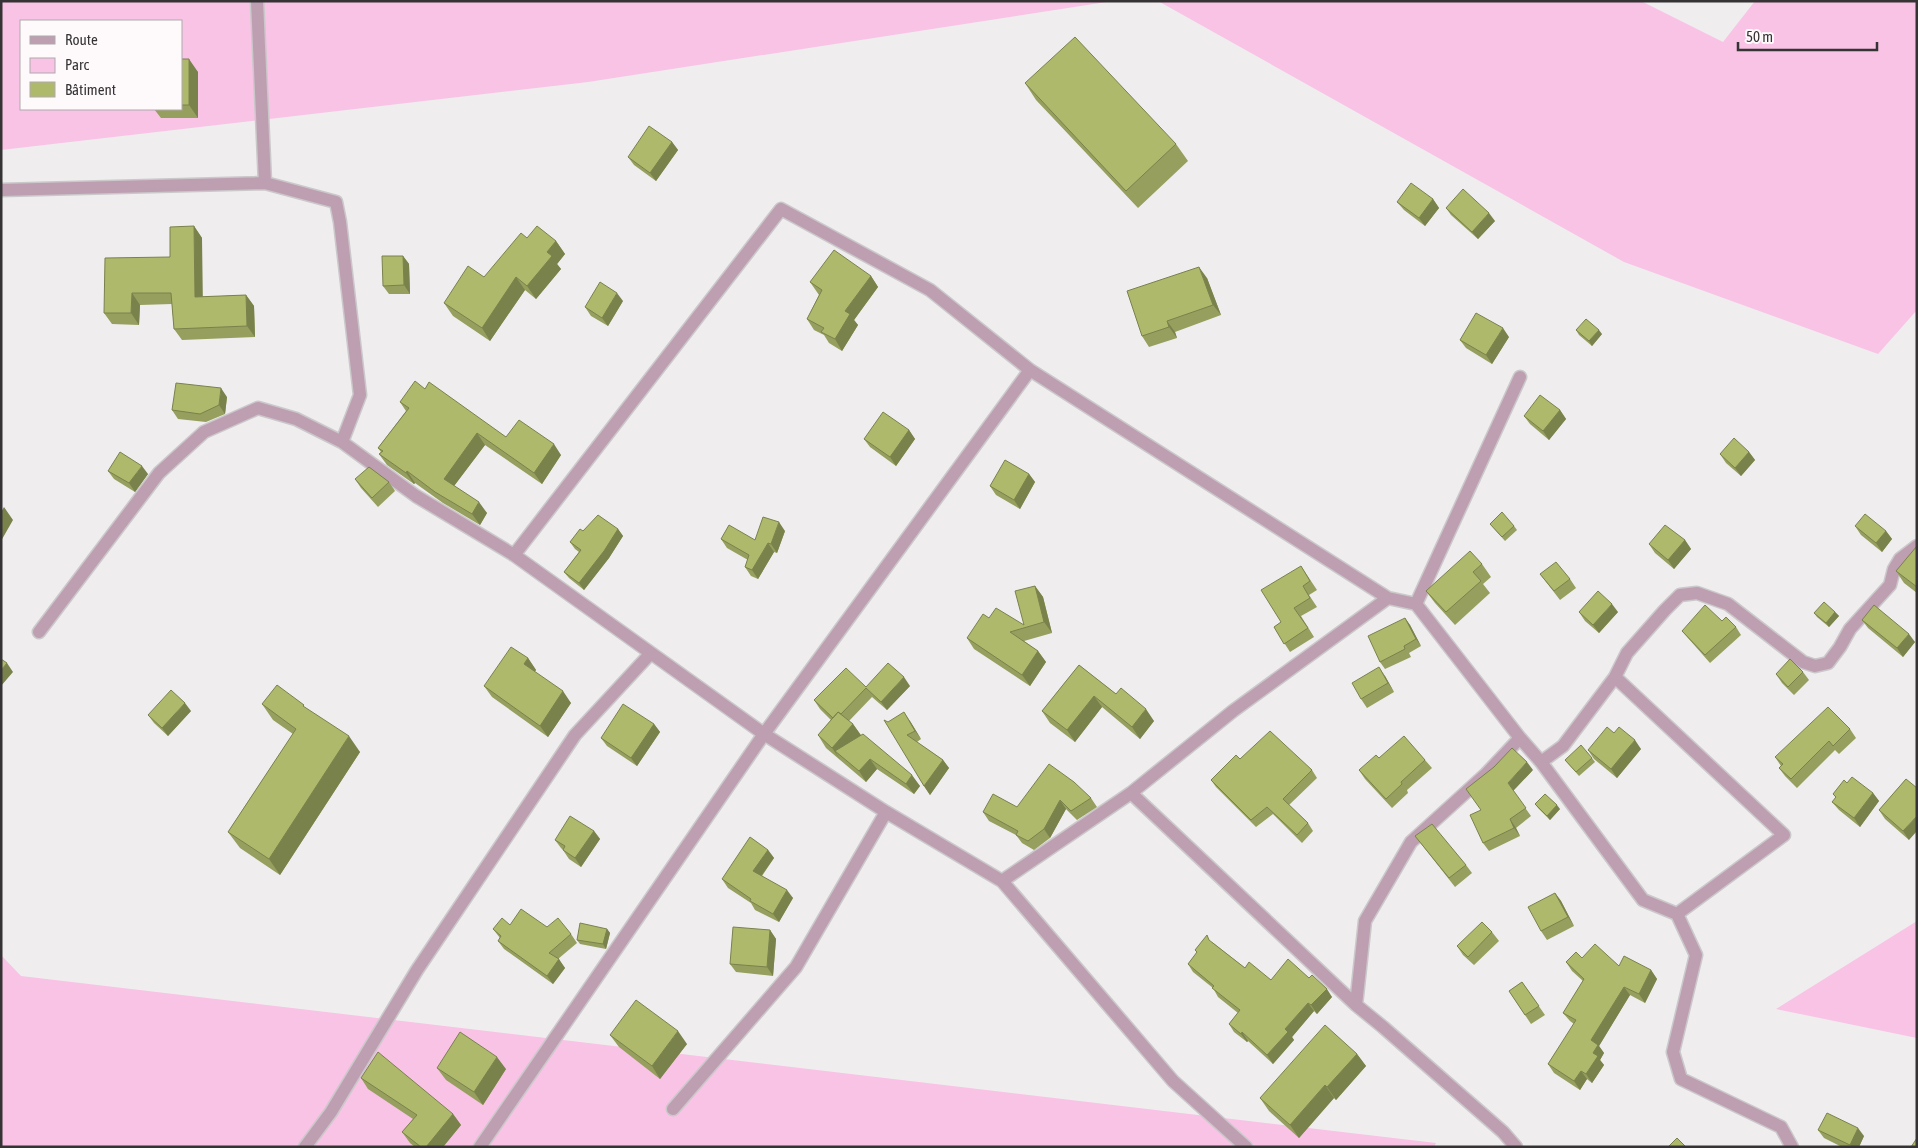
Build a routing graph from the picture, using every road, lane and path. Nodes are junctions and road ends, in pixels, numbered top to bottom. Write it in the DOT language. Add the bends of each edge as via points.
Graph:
graph roads {
  1 [pos="257,1"];
  2 [pos="265,182"];
  3 [pos="1,190"];
  4 [pos="1030,370"];
  5 [pos="1520,377"];
  6 [pos="342,442"];
  7 [pos="1917,546"];
  8 [pos="514,555"];
  9 [pos="1388,598"];
  10 [pos="1416,604"];
  11 [pos="39,632"];
  12 [pos="651,653"];
  13 [pos="1615,677"];
  14 [pos="764,734"];
  15 [pos="1520,738"];
  16 [pos="1541,762"];
  17 [pos="1130,793"];
  18 [pos="886,812"];
  19 [pos="1002,881"];
  20 [pos="1677,914"];
  21 [pos="1356,1005"];
  22 [pos="673,1109"];
  23 [pos="304,1147"];
  24 [pos="480,1147"];
  25 [pos="1246,1147"];
  26 [pos="1516,1147"];
  27 [pos="1792,1147"];
  1 -- 2 [label="street"];
  2 -- 3 [label="street"];
  2 -- 6 [label="street" via="336,202 360,395"];
  4 -- 8 [label="street" via="930,290 781,209"];
  4 -- 9 [label="street"];
  4 -- 14 [label="street"];
  5 -- 10 [label="street"];
  6 -- 8 [label="street" via="416,496"];
  6 -- 11 [label="street" via="296,419 258,408 204,432 159,473"];
  7 -- 13 [label="street" via="1900,559 1890,585 1850,629 1828,663 1816,666 1804,662 1728,604 1697,593 1680,596 1665,610 1627,653"];
  8 -- 12 [label="street"];
  9 -- 10 [label="street"];
  9 -- 17 [label="street" via="1233,711"];
  10 -- 15 [label="street"];
  12 -- 14 [label="street"];
  12 -- 23 [label="street" via="575,735 417,970 331,1112"];
  13 -- 16 [label="street" via="1563,746"];
  13 -- 20 [label="street" via="1784,836"];
  14 -- 18 [label="street"];
  14 -- 24 [label="street"];
  15 -- 16 [label="street"];
  15 -- 21 [label="street" via="1486,774 1411,842 1365,921"];
  16 -- 20 [label="street" via="1643,900"];
  17 -- 19 [label="street"];
  17 -- 21 [label="street"];
  18 -- 19 [label="street"];
  18 -- 22 [label="street" via="796,966"];
  19 -- 25 [label="street" via="1173,1081"];
  20 -- 27 [label="street" via="1696,955 1673,1052 1680,1078 1781,1127"];
  21 -- 26 [label="street" via="1503,1132"];
}
